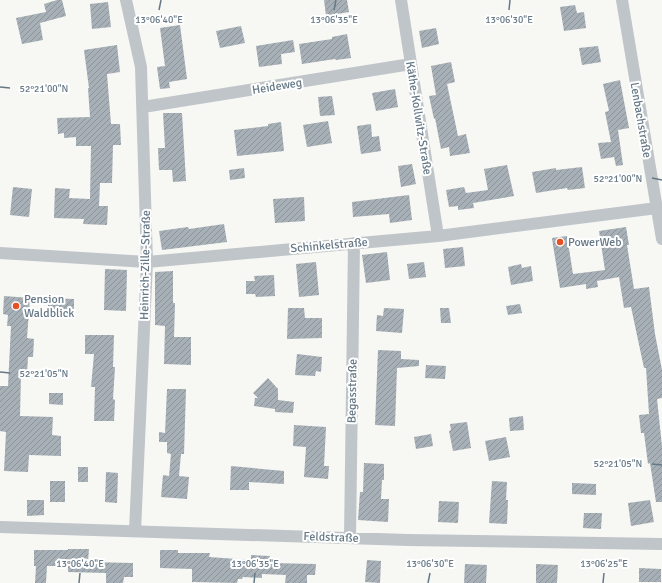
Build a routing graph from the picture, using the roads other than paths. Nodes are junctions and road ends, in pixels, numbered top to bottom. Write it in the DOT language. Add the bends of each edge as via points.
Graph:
graph roads {
  1 [pos="126,0"];
  2 [pos="401,0"];
  3 [pos="622,0"];
  4 [pos="411,64"];
  5 [pos="143,107"];
  6 [pos="656,208"];
  7 [pos="438,236"];
  8 [pos="662,239"];
  9 [pos="354,243"];
  10 [pos="0,253"];
  11 [pos="147,262"];
  12 [pos="0,527"];
  13 [pos="135,531"];
  14 [pos="350,538"];
  15 [pos="662,544"];
  1 -- 5 [label="street, Heinrich-Zille-Straße" via="141,67"];
  2 -- 4 [label="street, Käthe-Kollwitz-Straße"];
  3 -- 6 [label="street, Lenbachstraße"];
  4 -- 5 [label="street, Heideweg"];
  4 -- 7 [label="street, Käthe-Kollwitz-Straße"];
  5 -- 11 [label="street, Heinrich-Zille-Straße"];
  6 -- 7 [label="street, Schinkelstraße"];
  6 -- 8 [label="street, Lenbachstraße"];
  7 -- 9 [label="street, Schinkelstraße"];
  9 -- 11 [label="street, Schinkelstraße"];
  9 -- 14 [label="street, Begasstraße"];
  10 -- 11 [label="street, Schinkelstraße"];
  11 -- 13 [label="street, Heinrich-Zille-Straße"];
  12 -- 13 [label="street, Feldstraße"];
  13 -- 14 [label="street, Feldstraße"];
  14 -- 15 [label="street, Feldstraße"];
}
